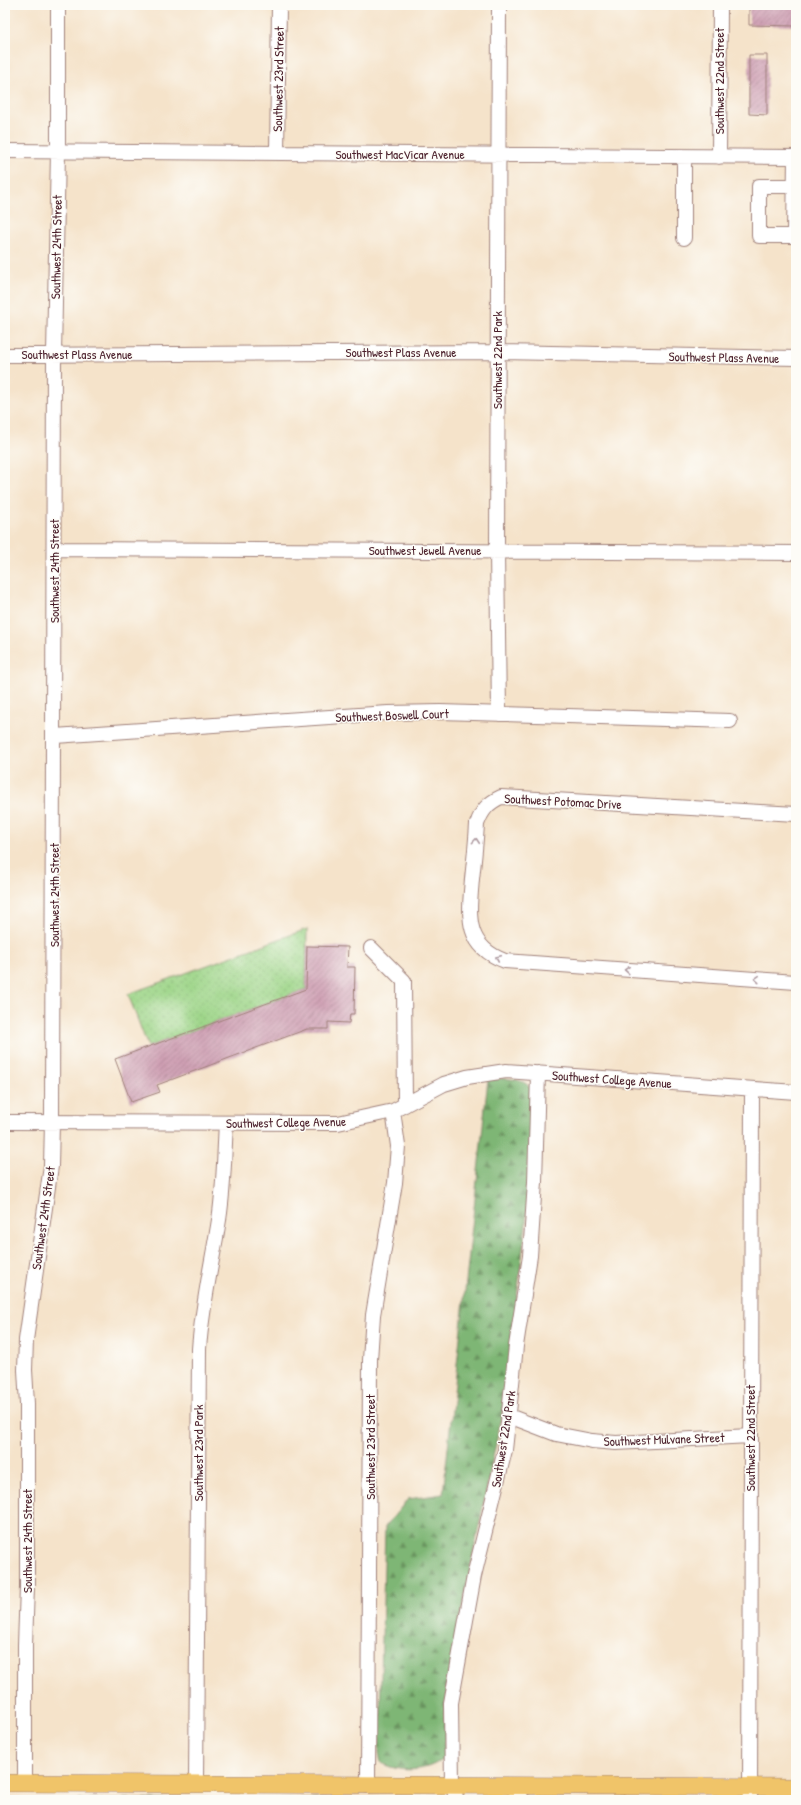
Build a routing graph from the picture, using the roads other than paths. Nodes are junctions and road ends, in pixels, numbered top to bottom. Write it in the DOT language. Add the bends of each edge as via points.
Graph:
graph roads {
  1 [pos="58,5"];
  2 [pos="279,5"];
  3 [pos="499,5"];
  4 [pos="720,5"];
  5 [pos="5,151"];
  6 [pos="58,151"];
  7 [pos="277,153"];
  8 [pos="498,155"];
  9 [pos="684,157"];
  10 [pos="719,157"];
  11 [pos="795,157"];
  12 [pos="795,186"];
  13 [pos="684,238"];
  14 [pos="497,352"];
  15 [pos="54,354"];
  16 [pos="5,355"];
  17 [pos="796,358"];
  18 [pos="54,549"];
  19 [pos="497,550"];
  20 [pos="796,553"];
  21 [pos="499,714"];
  22 [pos="730,721"];
  23 [pos="55,736"];
  24 [pos="796,814"];
  25 [pos="371,948"];
  26 [pos="796,982"];
  27 [pos="538,1073"];
  28 [pos="752,1089"];
  29 [pos="796,1092"];
  30 [pos="399,1108"];
  31 [pos="5,1122"];
  32 [pos="52,1122"];
  33 [pos="226,1123"];
  34 [pos="509,1416"];
  35 [pos="750,1436"];
  36 [pos="5,1783"];
  37 [pos="25,1783"];
  38 [pos="196,1784"];
  39 [pos="510,1785"];
  40 [pos="368,1786"];
  41 [pos="796,1787"];
  42 [pos="455,1793"];
  43 [pos="750,1794"];
  44 [pos="523,1800"];
  1 -- 6 [label="street, Southwest 24th Street"];
  2 -- 7 [label="street, Southwest 23rd Street"];
  3 -- 8 [label="street, Southwest 22nd Park"];
  4 -- 10 [label="street, Southwest 22nd Street"];
  5 -- 6 [label="street, Southwest MacVicar Avenue"];
  6 -- 7 [label="street, Southwest MacVicar Avenue"];
  6 -- 15 [label="street, Southwest 24th Street"];
  7 -- 8 [label="street, Southwest MacVicar Avenue"];
  8 -- 9 [label="street, Southwest MacVicar Avenue"];
  8 -- 14 [label="street, Southwest 22nd Park"];
  9 -- 10 [label="street, Southwest MacVicar Avenue"];
  9 -- 13 [label="street"];
  10 -- 11 [label="street, Southwest MacVicar Avenue"];
  11 -- 12 [label="street"];
  14 -- 15 [label="street, Southwest Plass Avenue"];
  14 -- 17 [label="street, Southwest Plass Avenue"];
  14 -- 19 [label="street, Southwest 22nd Park"];
  15 -- 16 [label="street, Southwest Plass Avenue"];
  15 -- 18 [label="street, Southwest 24th Street"];
  18 -- 19 [label="street, Southwest Jewell Avenue"];
  18 -- 23 [label="street, Southwest 24th Street"];
  19 -- 20 [label="street, Southwest Jewell Avenue"];
  19 -- 21 [label="street, Southwest 22nd Park"];
  21 -- 22 [label="street, Southwest Boswell Court"];
  21 -- 23 [label="street, Southwest Boswell Court" via="388,713"];
  23 -- 32 [label="street, Southwest 24th Street"];
  26 -- 24 [label="street, Southwest Potomac Drive, one-way" via="505,961 491,955 479,944 472,930 469,911 478,824 487,806 501,797"];
  25 -- 30 [label="street, Southwest 23rd Street" via="404,981"];
  27 -- 28 [label="street, Southwest College Avenue"];
  27 -- 30 [label="street, Southwest College Avenue" via="506,1071 467,1077 444,1084"];
  27 -- 34 [label="street, Southwest 22nd Park" via="530,1256 516,1346"];
  28 -- 29 [label="street, Southwest College Avenue"];
  28 -- 35 [label="street, Southwest 22nd Street"];
  30 -- 33 [label="street, Southwest College Avenue" via="338,1123"];
  30 -- 40 [label="street, Southwest 23rd Street" via="395,1184 373,1315 370,1360"];
  31 -- 32 [label="street, Southwest College Avenue"];
  32 -- 33 [label="street, Southwest College Avenue"];
  32 -- 37 [label="street, Southwest 24th Street" via="51,1166 25,1362"];
  33 -- 38 [label="street, Southwest 23rd Park" via="223,1189 201,1318 199,1349"];
  34 -- 35 [label="street, Southwest Mulvane Street" via="556,1434 616,1443"];
  34 -- 42 [label="street, Southwest 22nd Park" via="504,1450 474,1576 451,1703"];
  35 -- 43 [label="street, Southwest 22nd Street"];
  36 -- 37 [label="main road"];
  37 -- 38 [label="main road"];
  38 -- 40 [label="main road"];
  39 -- 42 [label="main road"];
  39 -- 43 [label="main road"];
  39 -- 44 [label="street"];
  40 -- 42 [label="main road"];
  41 -- 43 [label="main road"];
}
